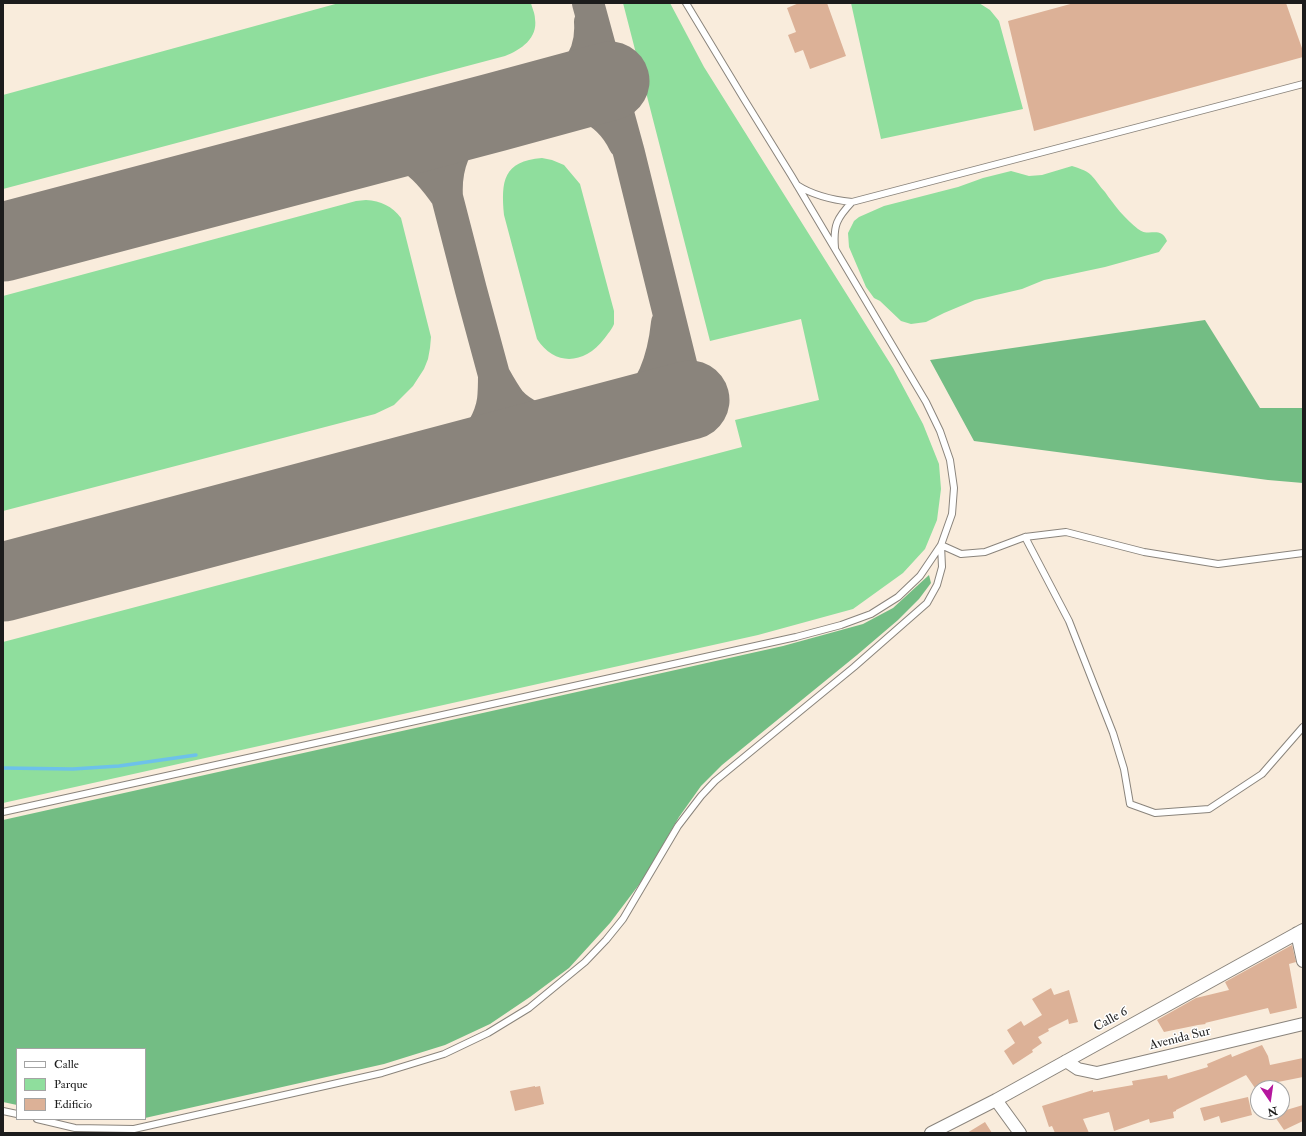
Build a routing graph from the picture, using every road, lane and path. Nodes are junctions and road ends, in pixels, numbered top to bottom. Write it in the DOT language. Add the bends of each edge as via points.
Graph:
graph roads {
  1 [pos="686,3"];
  2 [pos="1303,84"];
  3 [pos="796,184"];
  4 [pos="852,202"];
  5 [pos="835,250"];
  6 [pos="1025,537"];
  7 [pos="941,546"];
  8 [pos="1303,553"];
  9 [pos="1303,726"];
  10 [pos="3,812"];
  11 [pos="1300,932"];
  12 [pos="1303,961"];
  13 [pos="1303,1024"];
  14 [pos="1066,1061"];
  15 [pos="996,1100"];
  16 [pos="3,1111"];
  17 [pos="16,1114"];
  18 [pos="41,1120"];
  19 [pos="931,1133"];
  20 [pos="1020,1133"];
  1 -- 3 [label="lane"];
  2 -- 4 [label="lane"];
  3 -- 4 [label="lane" via="807,191 828,198"];
  3 -- 5 [label="lane"];
  4 -- 5 [label="lane" via="840,214 835,224"];
  5 -- 7 [label="lane" via="926,402 943,438 950,460 954,488 952,514"];
  6 -- 7 [label="lane" via="985,552 961,554"];
  6 -- 8 [label="lane" via="1066,532 1144,552 1218,564"];
  6 -- 9 [label="lane" via="1069,622 1113,733 1124,769 1130,804 1155,813 1209,809 1262,774"];
  7 -- 10 [label="lane" via="920,576 898,597 871,614 841,625"];
  7 -- 18 [label="lane" via="942,566 937,585 927,603 854,667 715,781 678,826 623,919 606,940 580,966 529,1008 488,1033 444,1054 382,1073 134,1129 75,1128"];
  11 -- 12 [label="street"];
  11 -- 14 [label="street, Calle 6"];
  13 -- 14 [label="street, Avenida Sur" via="1097,1073 1078,1069"];
  14 -- 15 [label="street, Calle 6"];
  15 -- 19 [label="street, Calle 6"];
  15 -- 20 [label="street"];
  16 -- 17 [label="lane"];
}
